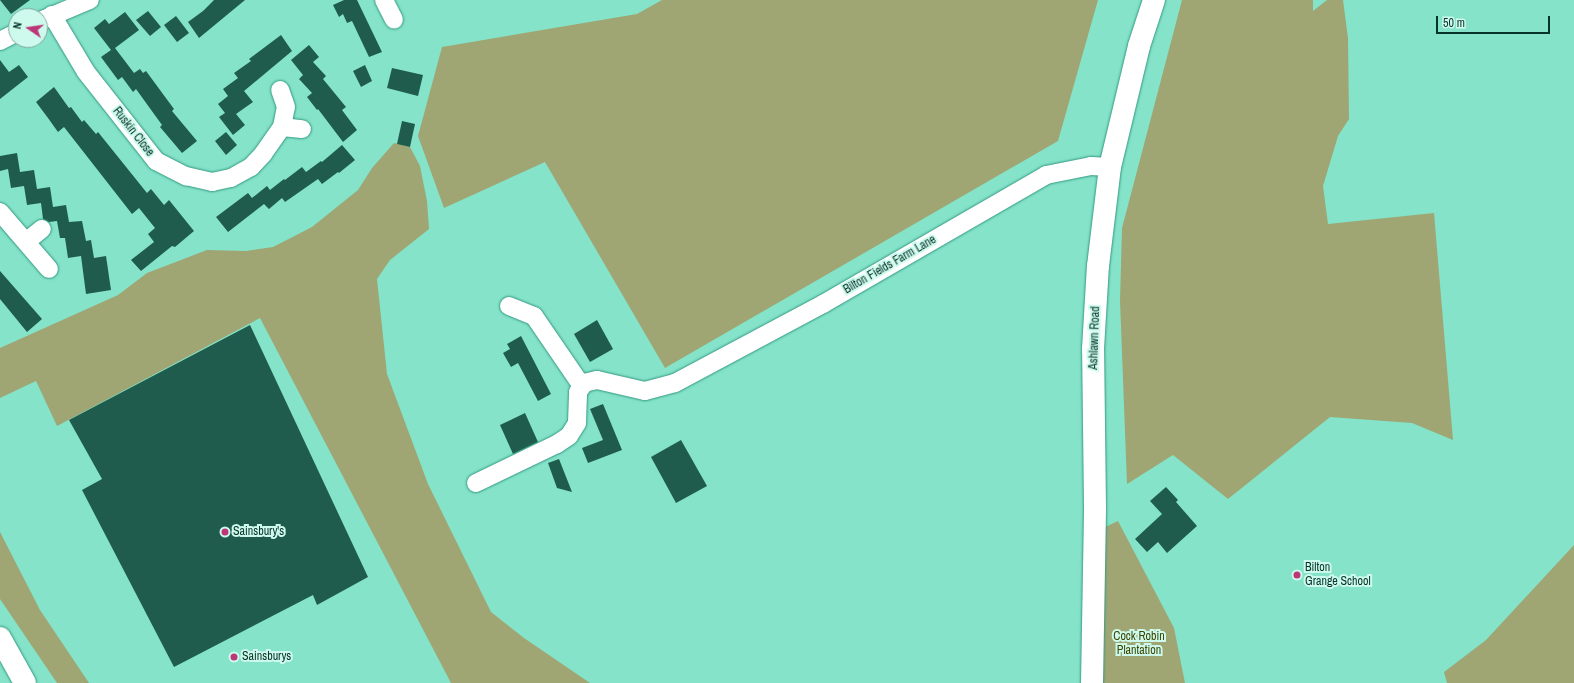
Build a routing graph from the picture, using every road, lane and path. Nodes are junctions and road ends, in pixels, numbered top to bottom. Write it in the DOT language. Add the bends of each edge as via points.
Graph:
graph roads {
  1 [pos="90,0"];
  2 [pos="384,0"];
  3 [pos="1154,0"];
  4 [pos="48,17"];
  5 [pos="394,20"];
  6 [pos="48,21"];
  7 [pos="280,90"];
  8 [pos="282,127"];
  9 [pos="302,130"];
  10 [pos="1110,166"];
  11 [pos="0,212"];
  12 [pos="42,229"];
  13 [pos="26,241"];
  14 [pos="49,269"];
  15 [pos="509,306"];
  16 [pos="582,386"];
  17 [pos="476,483"];
  18 [pos="0,638"];
  19 [pos="25,683"];
  20 [pos="1092,683"];
  1 -- 4 [label="street"];
  2 -- 5 [label="street"];
  3 -- 10 [label="main road, Ashlawn Road" via="1139,46"];
  6 -- 8 [label="street, Ruskin Close" via="156,161 168,168 186,176 212,182 231,178 250,167 263,154"];
  7 -- 8 [label="street, Ruskin Close" via="286,107"];
  8 -- 9 [label="street"];
  10 -- 16 [label="street, Bilton Fields Farm Lane" via="1091,166 1046,175 823,304 675,383 645,391 597,380 584,383"];
  10 -- 20 [label="main road, Ashlawn Road" via="1098,266 1093,349 1095,506"];
  11 -- 13 [label="street"];
  12 -- 13 [label="street"];
  13 -- 14 [label="street"];
  15 -- 16 [label="street" via="534,316"];
  16 -- 17 [label="street" via="578,392 577,423 569,436"];
  18 -- 19 [label="main road"];
}
